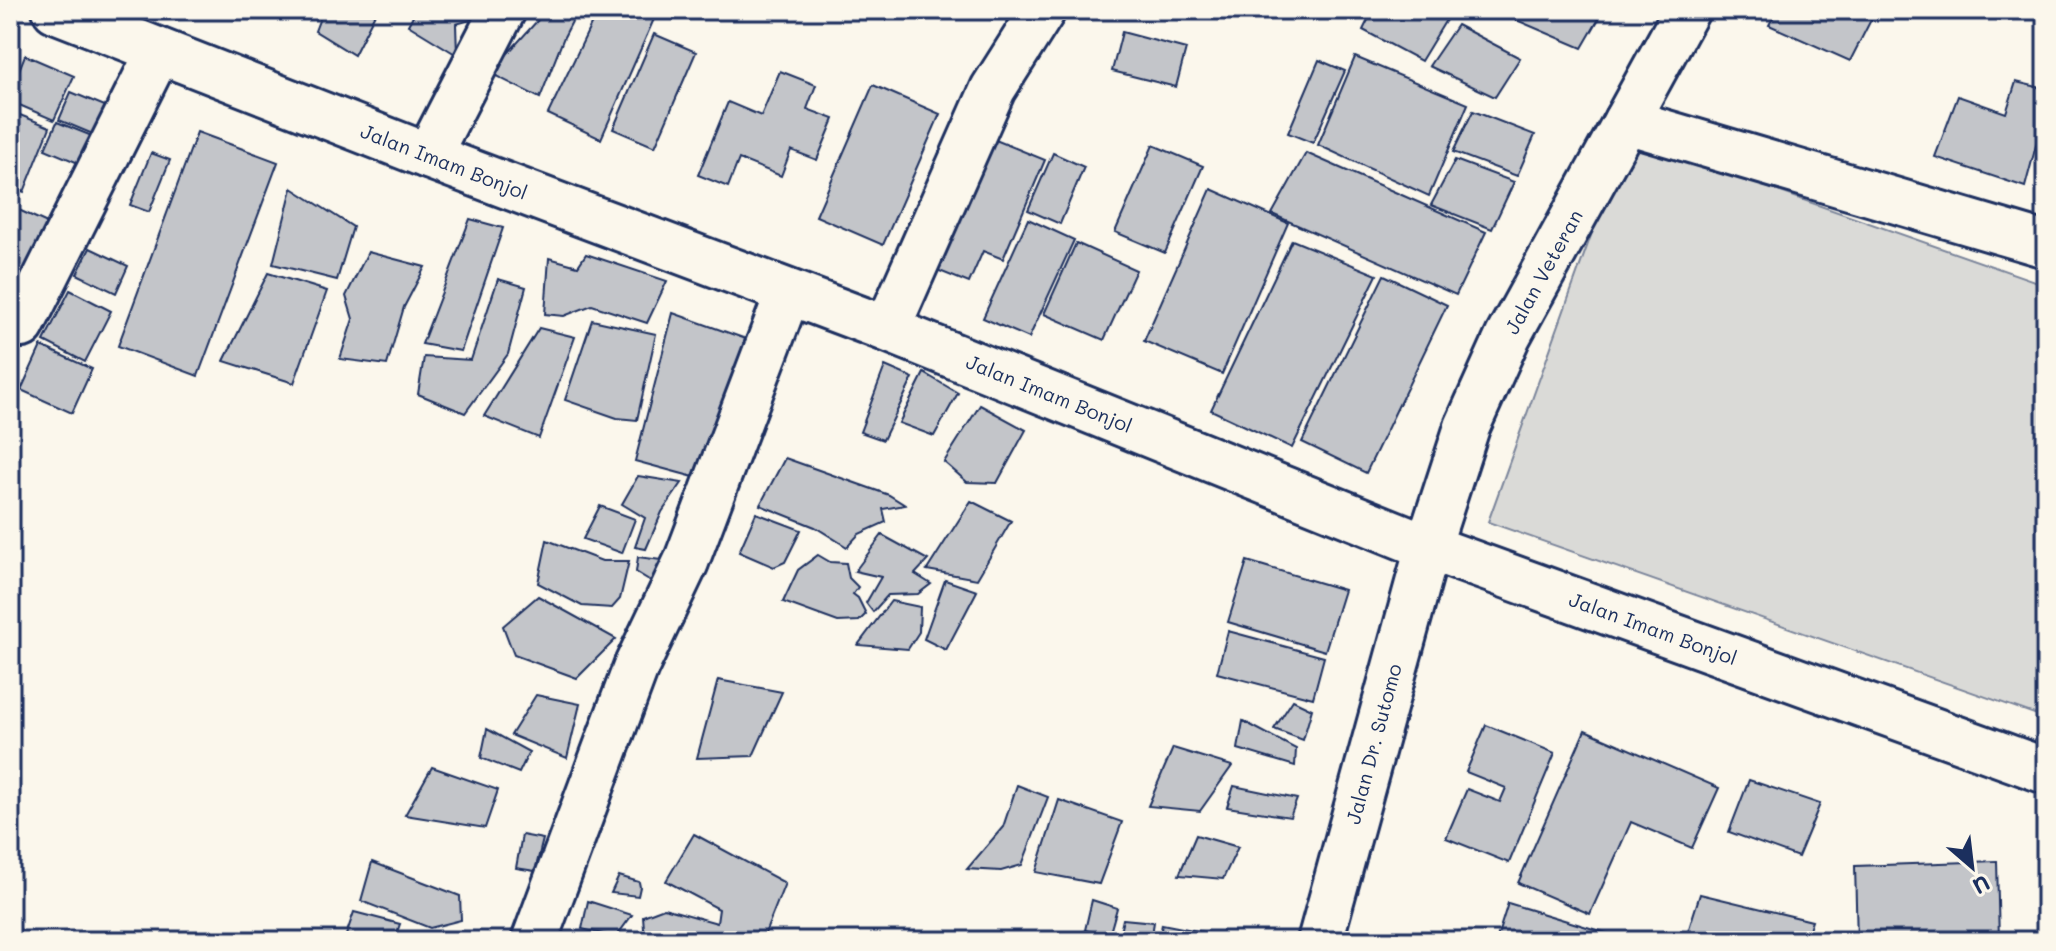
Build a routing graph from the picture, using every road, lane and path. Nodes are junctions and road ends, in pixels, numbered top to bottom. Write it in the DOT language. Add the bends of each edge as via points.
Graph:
graph roads {
  1 [pos="55,10"];
  2 [pos="503,10"];
  3 [pos="1043,10"];
  4 [pos="1687,10"];
  5 [pos="159,51"];
  6 [pos="1626,121"];
  7 [pos="428,156"];
  8 [pos="2046,245"];
  9 [pos="788,293"];
  10 [pos="22,325"];
  11 [pos="887,329"];
  12 [pos="1428,547"];
  13 [pos="2046,771"];
  14 [pos="534,941"];
  15 [pos="1320,941"];
  1 -- 5 [label="street, Jalan Imam Bonjol"];
  2 -- 7 [label="street"];
  3 -- 11 [label="street" via="993,89"];
  4 -- 6 [label="street, Jalan Veteran"];
  5 -- 7 [label="street, Jalan Imam Bonjol"];
  5 -- 10 [label="street"];
  6 -- 8 [label="street"];
  6 -- 12 [label="street, Jalan Veteran" via="1508,336 1467,427"];
  7 -- 9 [label="street, Jalan Imam Bonjol"];
  9 -- 11 [label="street, Jalan Imam Bonjol"];
  9 -- 14 [label="street" via="686,562 636,667"];
  11 -- 12 [label="street, Jalan Imam Bonjol"];
  12 -- 13 [label="street, Jalan Imam Bonjol"];
  12 -- 15 [label="street, Jalan Dr. Sutomo"];
}
